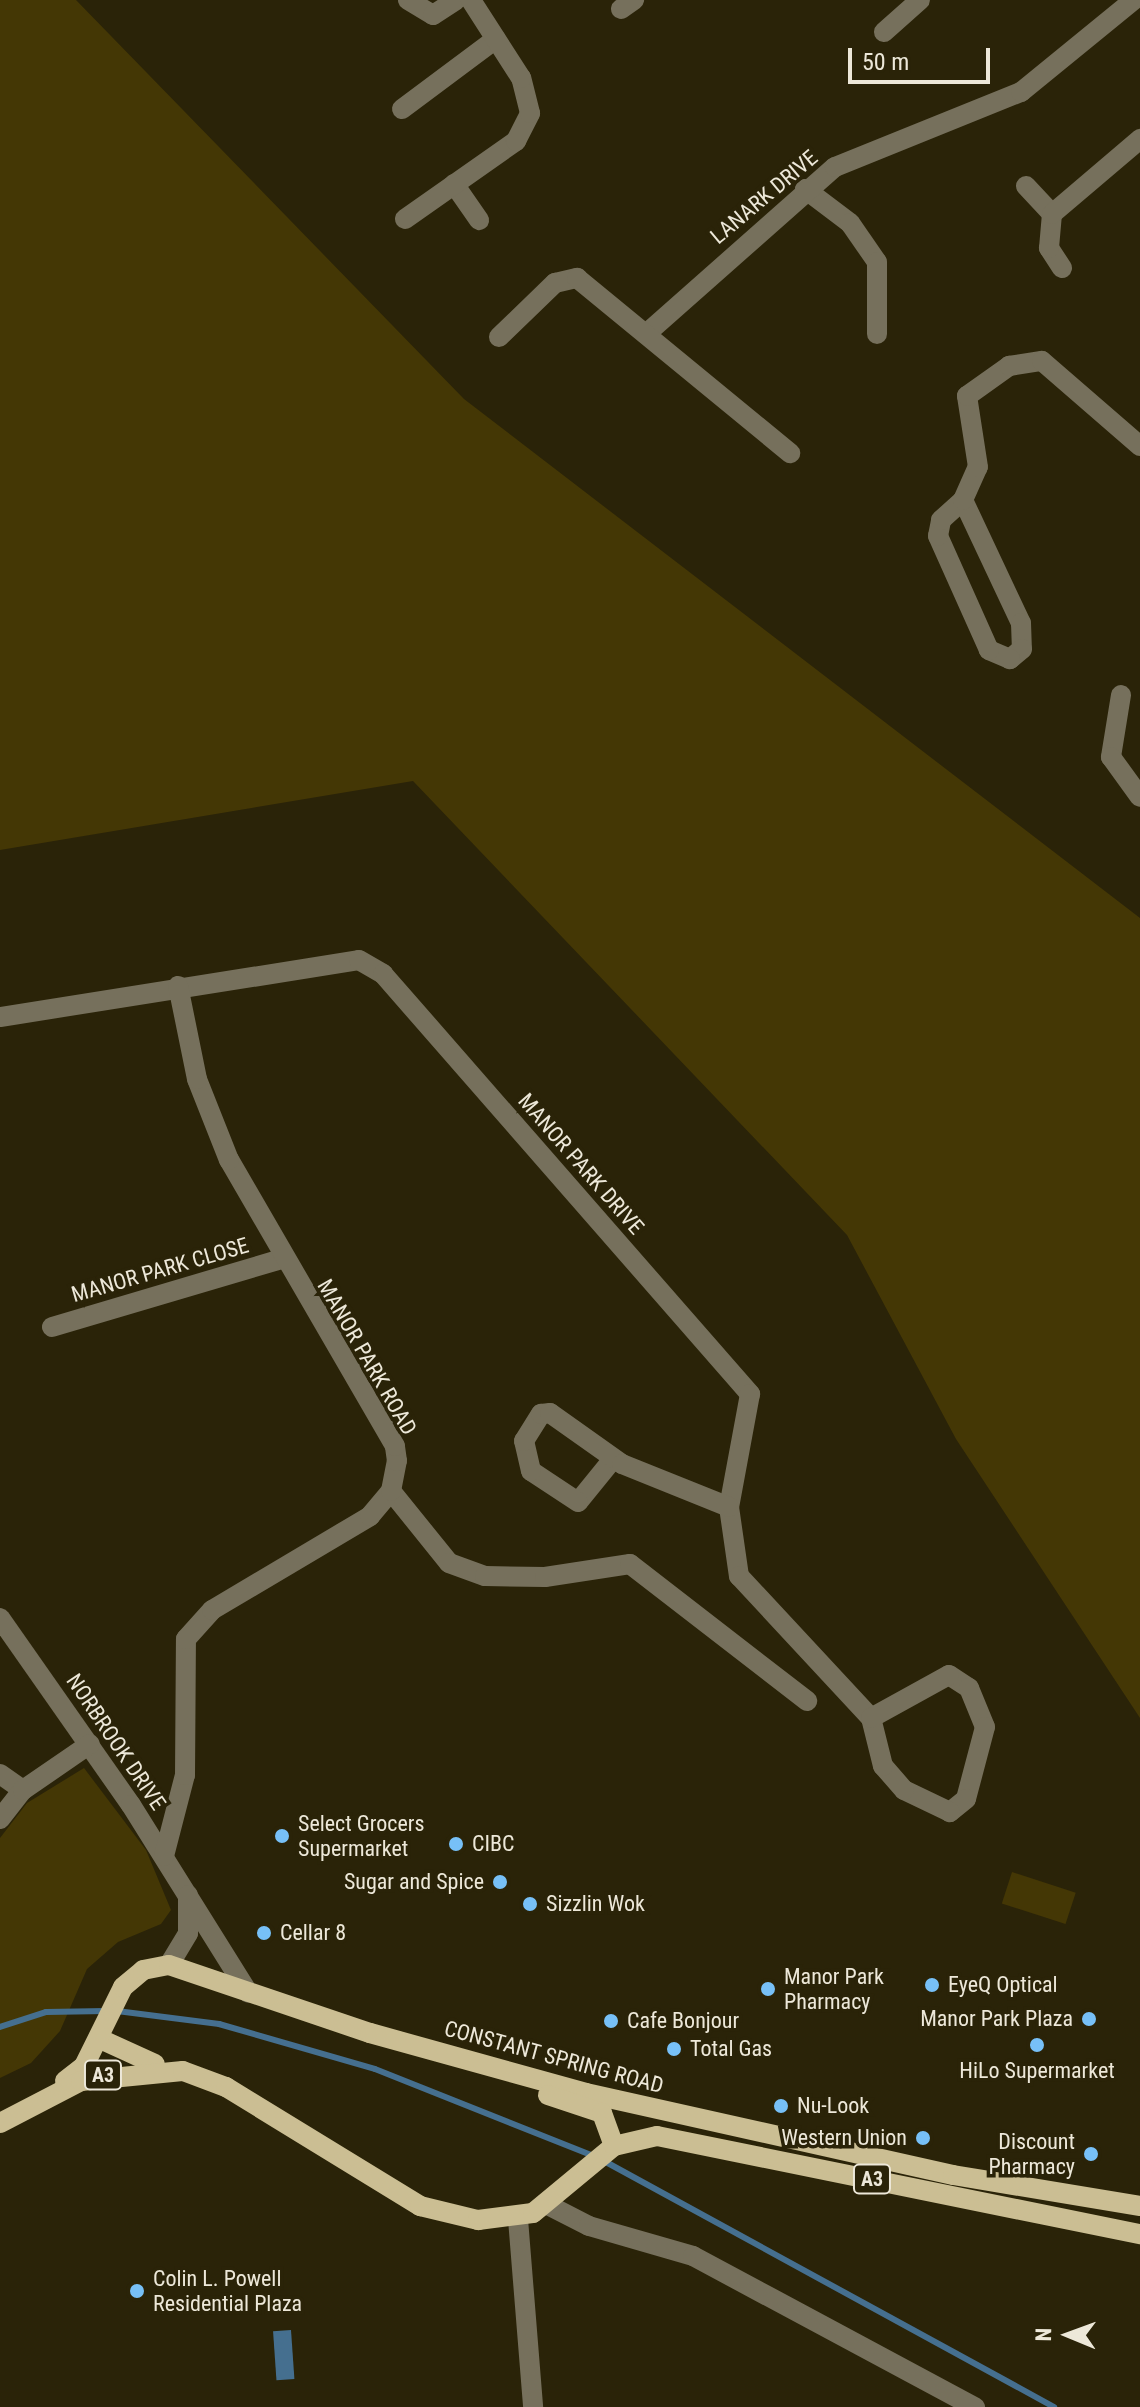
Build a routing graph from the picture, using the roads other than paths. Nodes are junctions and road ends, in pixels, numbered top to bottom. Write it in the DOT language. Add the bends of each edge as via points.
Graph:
graph roads {
  1 [pos="408,0"];
  2 [pos="456,0"];
  3 [pos="471,0"];
  4 [pos="920,0"];
  5 [pos="1134,0"];
  6 [pos="884,32"];
  7 [pos="496,39"];
  8 [pos="402,109"];
  9 [pos="1140,139"];
  10 [pos="454,184"];
  11 [pos="1026,186"];
  12 [pos="805,189"];
  13 [pos="1052,214"];
  14 [pos="405,219"];
  15 [pos="479,220"];
  16 [pos="1062,268"];
  17 [pos="646,334"];
  18 [pos="877,334"];
  19 [pos="499,337"];
  20 [pos="1140,446"];
  21 [pos="790,453"];
  22 [pos="963,500"];
  23 [pos="1121,695"];
  24 [pos="1140,797"];
  25 [pos="178,986"];
  26 [pos="0,1017"];
  27 [pos="281,1259"];
  28 [pos="52,1327"];
  29 [pos="613,1459"];
  30 [pos="391,1491"];
  31 [pos="729,1507"];
  32 [pos="0,1618"];
  33 [pos="807,1701"];
  34 [pos="871,1718"];
  35 [pos="90,1744"];
  36 [pos="0,1774"];
  37 [pos="23,1790"];
  38 [pos="0,1819"];
  39 [pos="164,1856"];
  40 [pos="188,1895"];
  41 [pos="169,1965"];
  42 [pos="248,1992"];
  43 [pos="104,2032"];
  44 [pos="370,2033"];
  45 [pos="183,2071"];
  46 [pos="30,2107"];
  47 [pos="0,2123"];
  48 [pos="611,2150"];
  49 [pos="546,2204"];
  50 [pos="1140,2206"];
  51 [pos="518,2219"];
  52 [pos="1140,2234"];
  53 [pos="533,2407"];
  54 [pos="975,2407"];
  1 -- 2 [label="street" via="433,15"];
  3 -- 7 [label="street"];
  4 -- 6 [label="street"];
  5 -- 12 [label="street, LANARK DRIVE" via="1021,92 835,167"];
  7 -- 8 [label="street"];
  7 -- 10 [label="street" via="521,78 530,113 516,141"];
  9 -- 13 [label="street"];
  10 -- 14 [label="street"];
  10 -- 15 [label="street"];
  11 -- 13 [label="street"];
  12 -- 17 [label="street, LANARK DRIVE"];
  12 -- 18 [label="street" via="850,223 877,262"];
  13 -- 16 [label="street" via="1049,248"];
  17 -- 19 [label="street" via="577,278 555,283"];
  17 -- 21 [label="street"];
  20 -- 22 [label="street" via="1055,366 1009,366 967,396 978,467"];
  22 -- 22 [label="street" via="1021,623 1022,649 1010,659 989,650 938,536 941,520"];
  23 -- 24 [label="street" via="1111,757"];
  25 -- 26 [label="street, MANOR PARK DRIVE"];
  25 -- 27 [label="street, MANOR PARK ROAD" via="197,1079"];
  25 -- 31 [label="street, MANOR PARK DRIVE" via="359,960 383,974 750,1394"];
  27 -- 28 [label="street, MANOR PARK CLOSE"];
  27 -- 30 [label="street, MANOR PARK ROAD" via="395,1446"];
  29 -- 29 [label="street" via="578,1502 531,1471 524,1441 541,1414 550,1413"];
  29 -- 31 [label="street"];
  30 -- 33 [label="street" via="449,1563 485,1576 545,1577 630,1564"];
  30 -- 39 [label="street" via="370,1516 212,1610 186,1639 185,1775"];
  31 -- 34 [label="street, MANOR PARK DRIVE" via="739,1576"];
  32 -- 35 [label="street, NORBROOK DRIVE"];
  34 -- 34 [label="street" via="883,1766 904,1790 950,1812 960,1807 984,1751 985,1727 961,1679 936,1676"];
  35 -- 37 [label="street"];
  35 -- 39 [label="street, NORBROOK DRIVE"];
  36 -- 37 [label="street"];
  37 -- 38 [label="street"];
  39 -- 40 [label="street, NORBROOK DRIVE"];
  40 -- 41 [label="street" via="188,1933"];
  40 -- 42 [label="street, NORBROOK DRIVE"];
  41 -- 42 [label="main road, CONSTANT SPRING ROAD / A3"];
  41 -- 43 [label="main road, A3" via="143,1970 119,1999"];
  42 -- 44 [label="main road, CONSTANT SPRING ROAD / A3"];
  43 -- 45 [label="main road" via="136,2060"];
  43 -- 46 [label="main road, A3" via="84,2066"];
  44 -- 48 [label="main road" via="602,2113"];
  44 -- 50 [label="main road, CONSTANT SPRING ROAD / A3" via="680,2114 953,2175"];
  45 -- 46 [label="main road, A3" via="98,2076"];
  45 -- 51 [label="main road, A3" via="226,2087 420,2206 478,2220"];
  46 -- 47 [label="main road, A3"];
  48 -- 49 [label="main road, A3"];
  48 -- 52 [label="main road, A3" via="682,2138"];
  49 -- 51 [label="main road, A3"];
  49 -- 54 [label="street" via="589,2226 693,2256"];
  51 -- 53 [label="street"];
}
